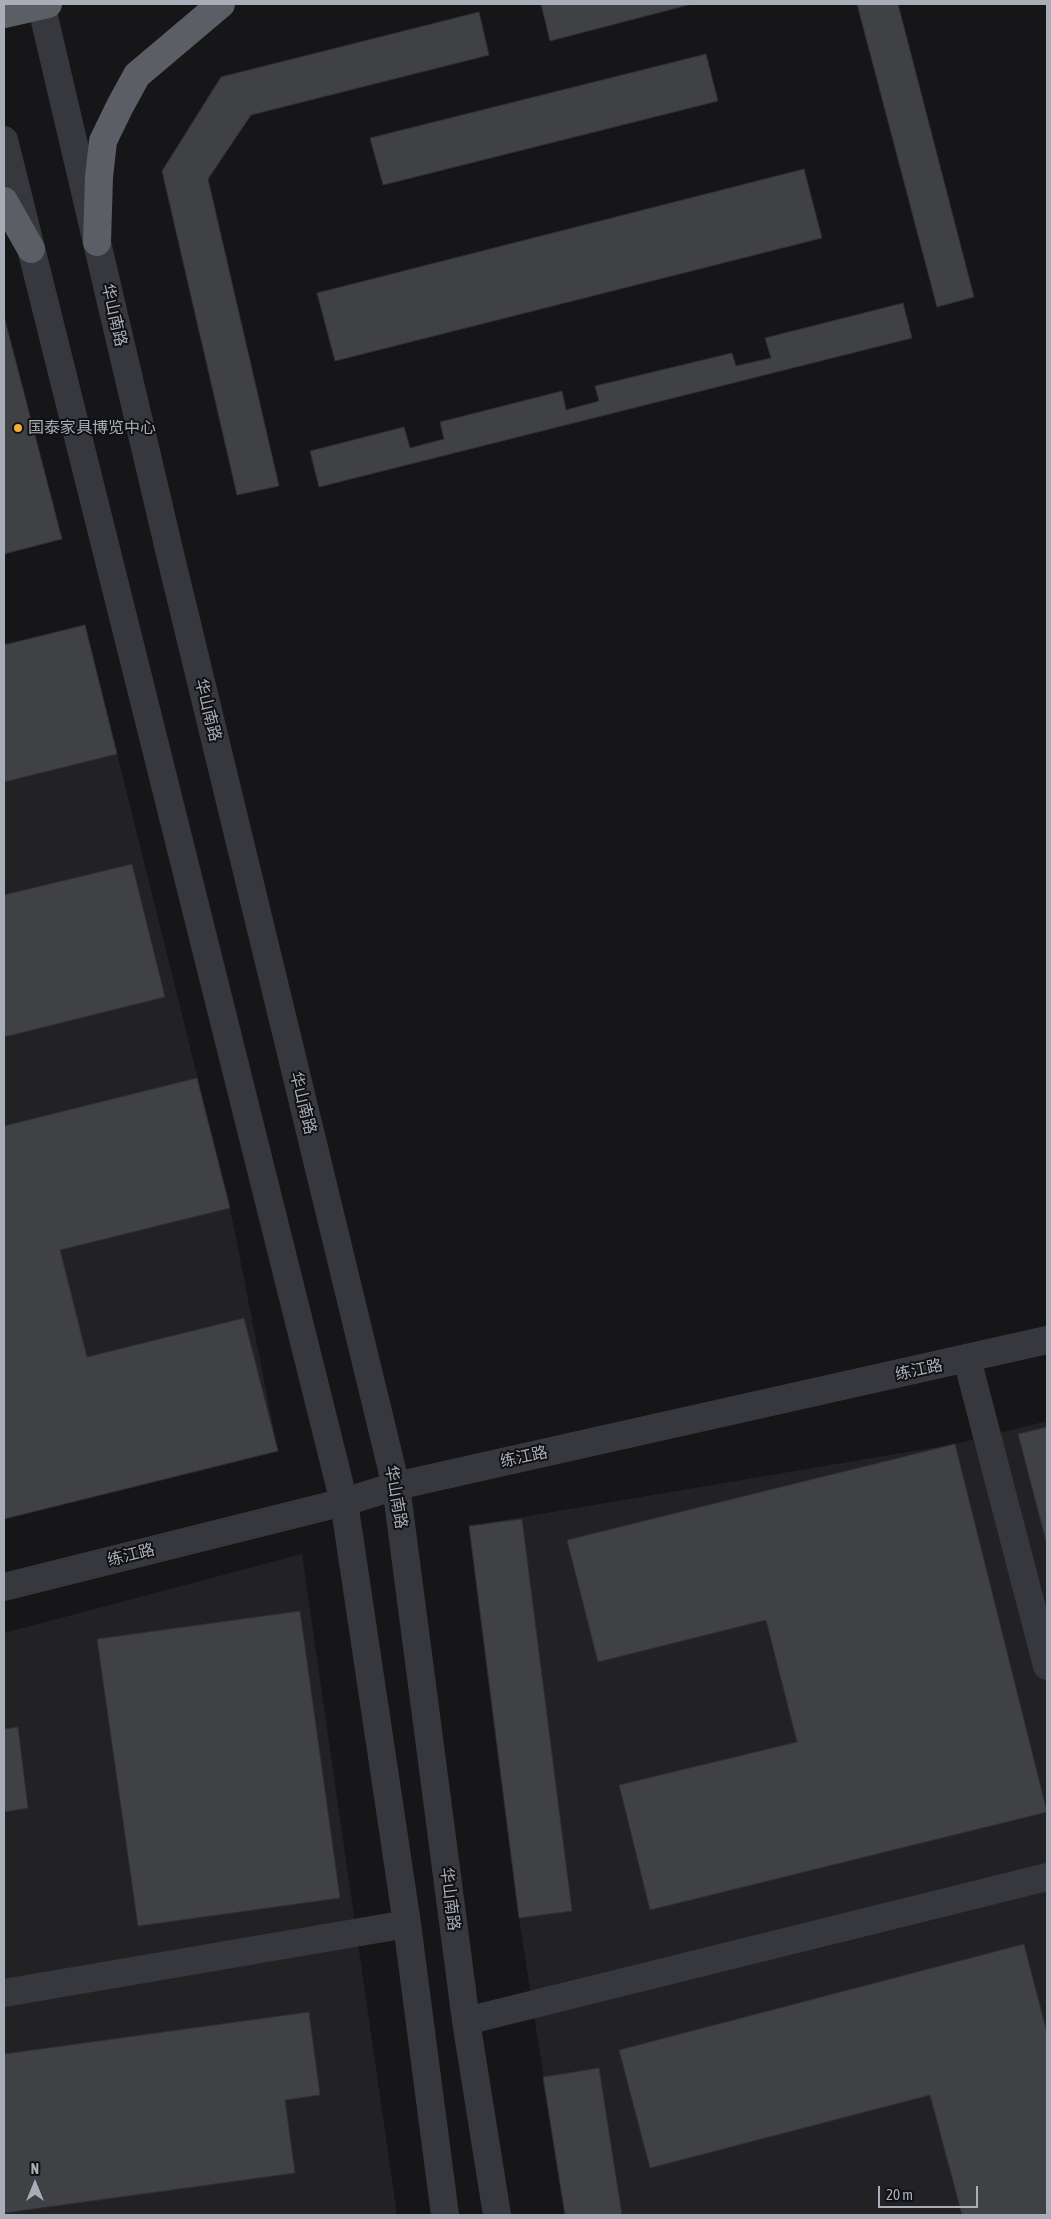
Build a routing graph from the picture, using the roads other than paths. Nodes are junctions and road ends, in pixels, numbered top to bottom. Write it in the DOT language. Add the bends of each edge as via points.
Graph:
graph roads {
  1 [pos="43,4"];
  2 [pos="221,4"];
  3 [pos="4,14"];
  4 [pos="4,140"];
  5 [pos="4,201"];
  6 [pos="97,242"];
  7 [pos="31,249"];
  8 [pos="1047,1340"];
  9 [pos="967,1359"];
  10 [pos="396,1486"];
  11 [pos="344,1502"];
  12 [pos="4,1586"];
  13 [pos="1047,1666"];
  14 [pos="1047,1876"];
  15 [pos="407,1924"];
  16 [pos="4,1993"];
  17 [pos="466,2021"];
  18 [pos="440,2214"];
  19 [pos="497,2215"];
  1 -- 3 [label="highway"];
  1 -- 6 [label="street, 华山南路"];
  2 -- 6 [label="highway" via="137,75 120,106 103,141"];
  4 -- 7 [label="street"];
  5 -- 7 [label="highway"];
  6 -- 10 [label="street, 华山南路"];
  7 -- 11 [label="street"];
  8 -- 9 [label="street, 练江路"];
  9 -- 10 [label="street, 练江路"];
  9 -- 13 [label="street"];
  10 -- 11 [label="street, 练江路"];
  10 -- 17 [label="street, 华山南路"];
  11 -- 12 [label="street, 练江路"];
  11 -- 15 [label="street"];
  14 -- 17 [label="street"];
  15 -- 16 [label="street"];
  15 -- 18 [label="street"];
  17 -- 19 [label="street, 华山南路"];
}
